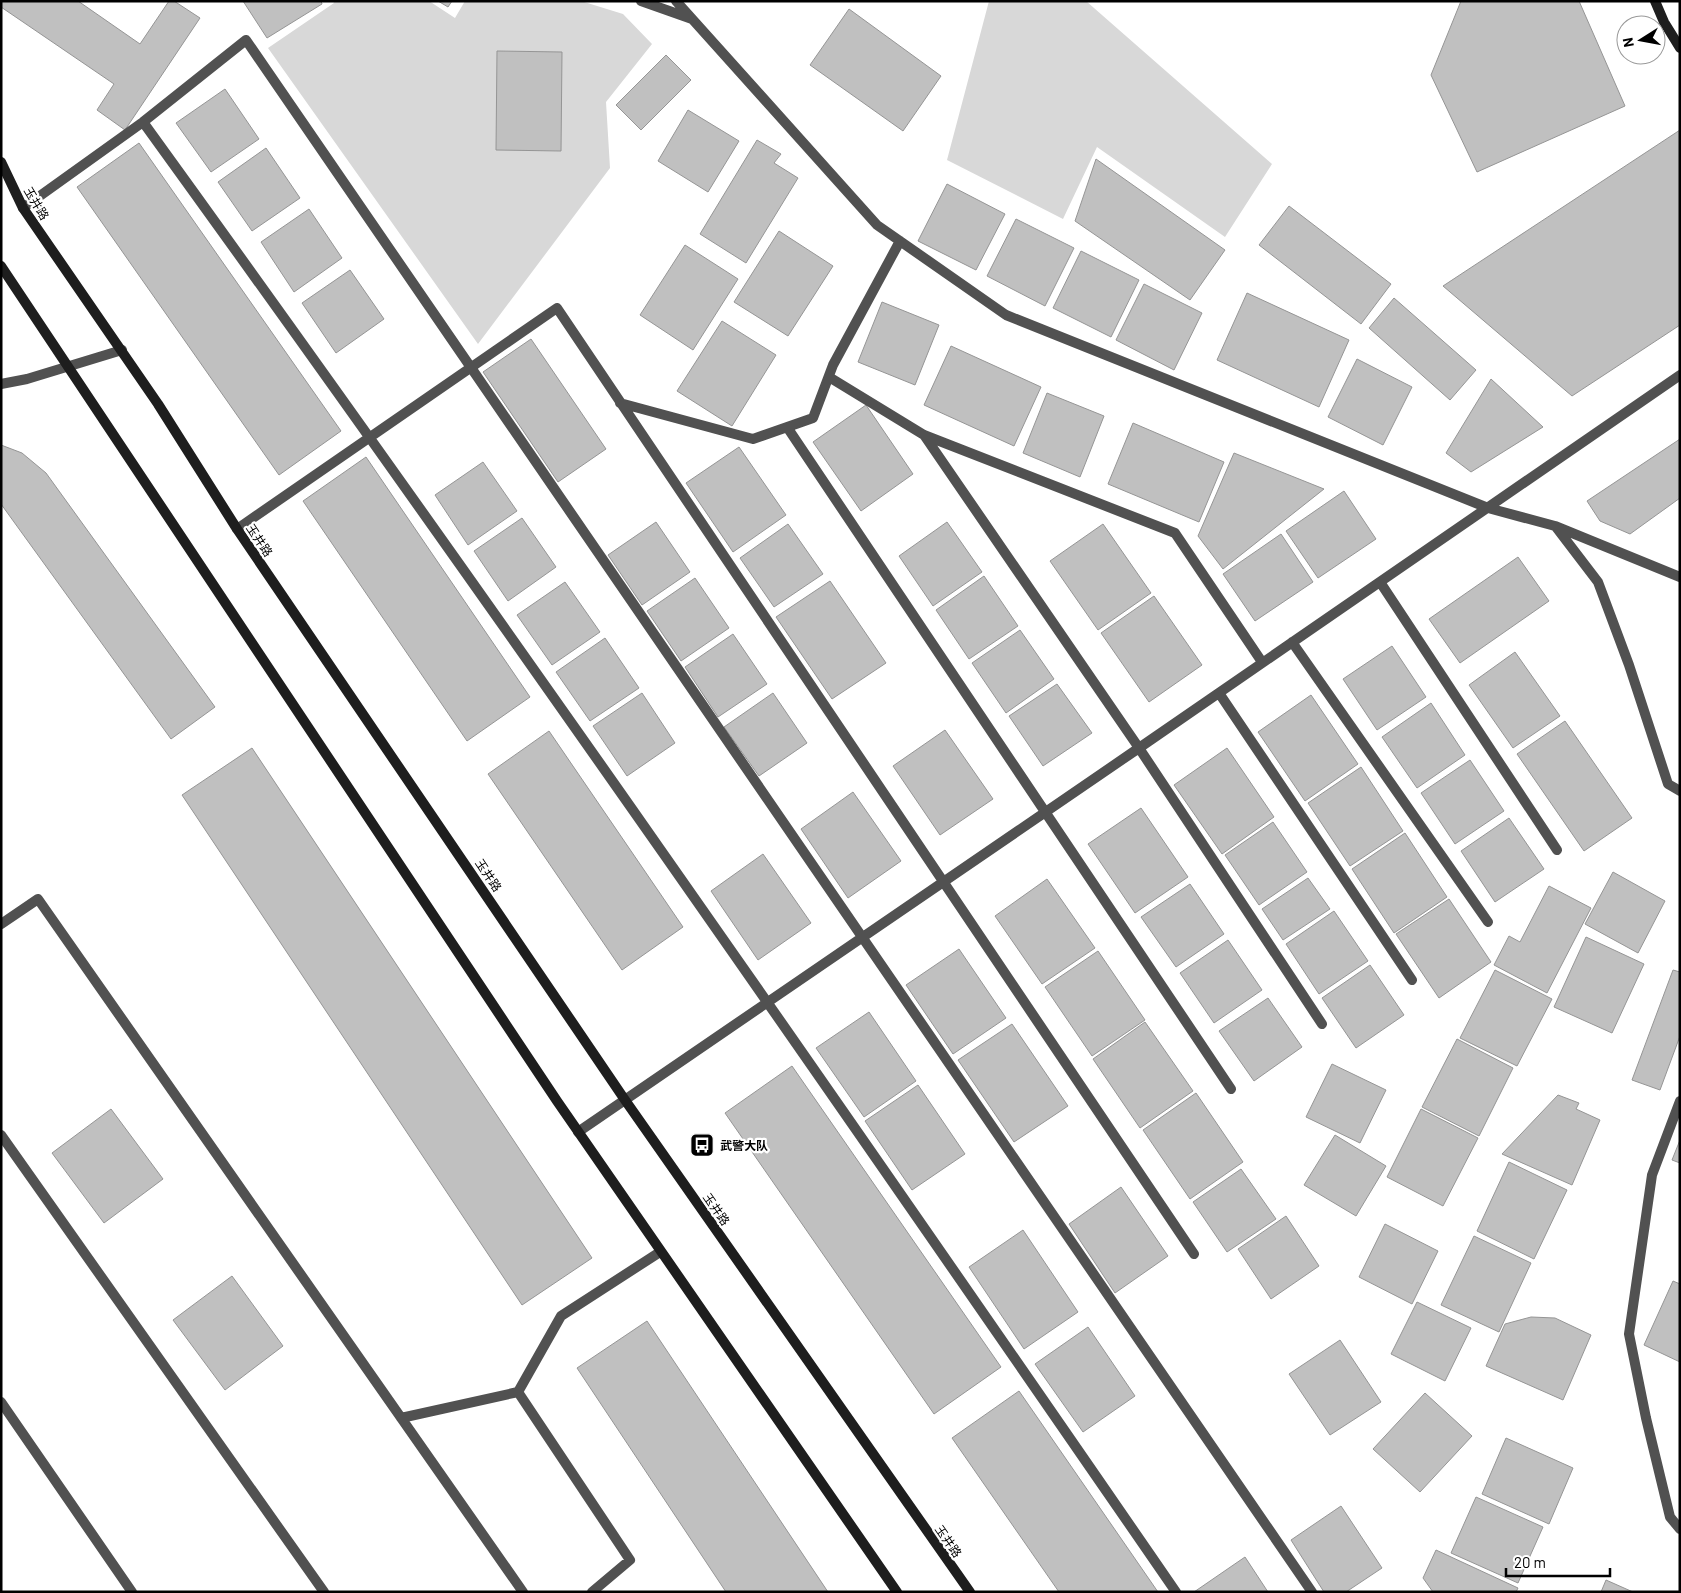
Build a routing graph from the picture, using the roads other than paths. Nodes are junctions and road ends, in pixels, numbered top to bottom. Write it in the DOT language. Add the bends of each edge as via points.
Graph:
graph roads {
  1 [pos="641,1"];
  2 [pos="676,1"];
  3 [pos="1655,1"];
  4 [pos="692,19"];
  5 [pos="1680,48"];
  6 [pos="144,122"];
  7 [pos="1,162"];
  8 [pos="23,208"];
  9 [pos="900,241"];
  10 [pos="1,266"];
  11 [pos="122,350"];
  12 [pos="68,366"];
  13 [pos="470,367"];
  14 [pos="1680,375"];
  15 [pos="829,377"];
  16 [pos="1,384"];
  17 [pos="620,403"];
  18 [pos="788,427"];
  19 [pos="370,435"];
  20 [pos="924,435"];
  21 [pos="1488,508"];
  22 [pos="1555,526"];
  23 [pos="237,528"];
  24 [pos="1680,577"];
  25 [pos="1380,582"];
  26 [pos="1292,642"];
  27 [pos="1262,662"];
  28 [pos="1219,693"];
  29 [pos="1139,748"];
  30 [pos="1680,791"];
  31 [pos="1046,811"];
  32 [pos="1556,850"];
  33 [pos="942,882"];
  34 [pos="1488,922"];
  35 [pos="1,924"];
  36 [pos="861,938"];
  37 [pos="1412,980"];
  38 [pos="769,1002"];
  39 [pos="1322,1024"];
  40 [pos="1231,1089"];
  41 [pos="625,1100"];
  42 [pos="1680,1101"];
  43 [pos="578,1132"];
  44 [pos="1,1135"];
  45 [pos="660,1252"];
  46 [pos="1194,1254"];
  47 [pos="518,1392"];
  48 [pos="1,1402"];
  49 [pos="401,1418"];
  50 [pos="1680,1529"];
  51 [pos="132,1592"];
  52 [pos="324,1592"];
  53 [pos="523,1592"];
  54 [pos="592,1592"];
  55 [pos="897,1592"];
  56 [pos="970,1592"];
  57 [pos="1176,1592"];
  58 [pos="1312,1592"];
  1 -- 4 [label="street"];
  2 -- 4 [label="street"];
  3 -- 5 [label="street"];
  4 -- 9 [label="street" via="877,225"];
  6 -- 8 [label="street"];
  6 -- 13 [label="street" via="246,40"];
  6 -- 19 [label="street"];
  7 -- 8 [label="street, 玉井路"];
  8 -- 11 [label="street, 玉井路"];
  9 -- 15 [label="street"];
  9 -- 21 [label="street" via="1006,315"];
  10 -- 12 [label="street"];
  11 -- 12 [label="street"];
  11 -- 23 [label="street, 玉井路"];
  12 -- 16 [label="street"];
  12 -- 43 [label="street"];
  13 -- 17 [label="street" via="557,308"];
  13 -- 19 [label="street"];
  13 -- 36 [label="street"];
  14 -- 21 [label="street"];
  15 -- 18 [label="street" via="813,418"];
  15 -- 20 [label="street"];
  17 -- 18 [label="street" via="753,439"];
  17 -- 33 [label="street"];
  18 -- 31 [label="street"];
  19 -- 23 [label="street"];
  19 -- 38 [label="street"];
  20 -- 27 [label="street" via="1175,533"];
  20 -- 29 [label="street"];
  21 -- 22 [label="street"];
  21 -- 25 [label="street"];
  22 -- 24 [label="street"];
  22 -- 30 [label="street" via="1598,582 1668,784"];
  23 -- 41 [label="street, 玉井路"];
  25 -- 26 [label="street"];
  25 -- 32 [label="street"];
  26 -- 27 [label="street"];
  26 -- 34 [label="street"];
  27 -- 28 [label="street"];
  28 -- 29 [label="street"];
  28 -- 37 [label="street"];
  29 -- 31 [label="street"];
  29 -- 39 [label="street"];
  31 -- 33 [label="street"];
  31 -- 40 [label="street"];
  33 -- 36 [label="street"];
  33 -- 46 [label="street"];
  35 -- 49 [label="street" via="38,899"];
  36 -- 38 [label="street"];
  36 -- 58 [label="street"];
  38 -- 41 [label="street"];
  38 -- 57 [label="street"];
  41 -- 43 [label="street"];
  41 -- 56 [label="street, 玉井路"];
  42 -- 50 [label="street" via="1652,1175 1630,1334 1670,1517"];
  43 -- 45 [label="street"];
  44 -- 52 [label="street"];
  45 -- 47 [label="street" via="561,1316"];
  45 -- 55 [label="street"];
  47 -- 49 [label="street"];
  47 -- 54 [label="street" via="630,1560"];
  48 -- 51 [label="street"];
  49 -- 53 [label="street"];
}
